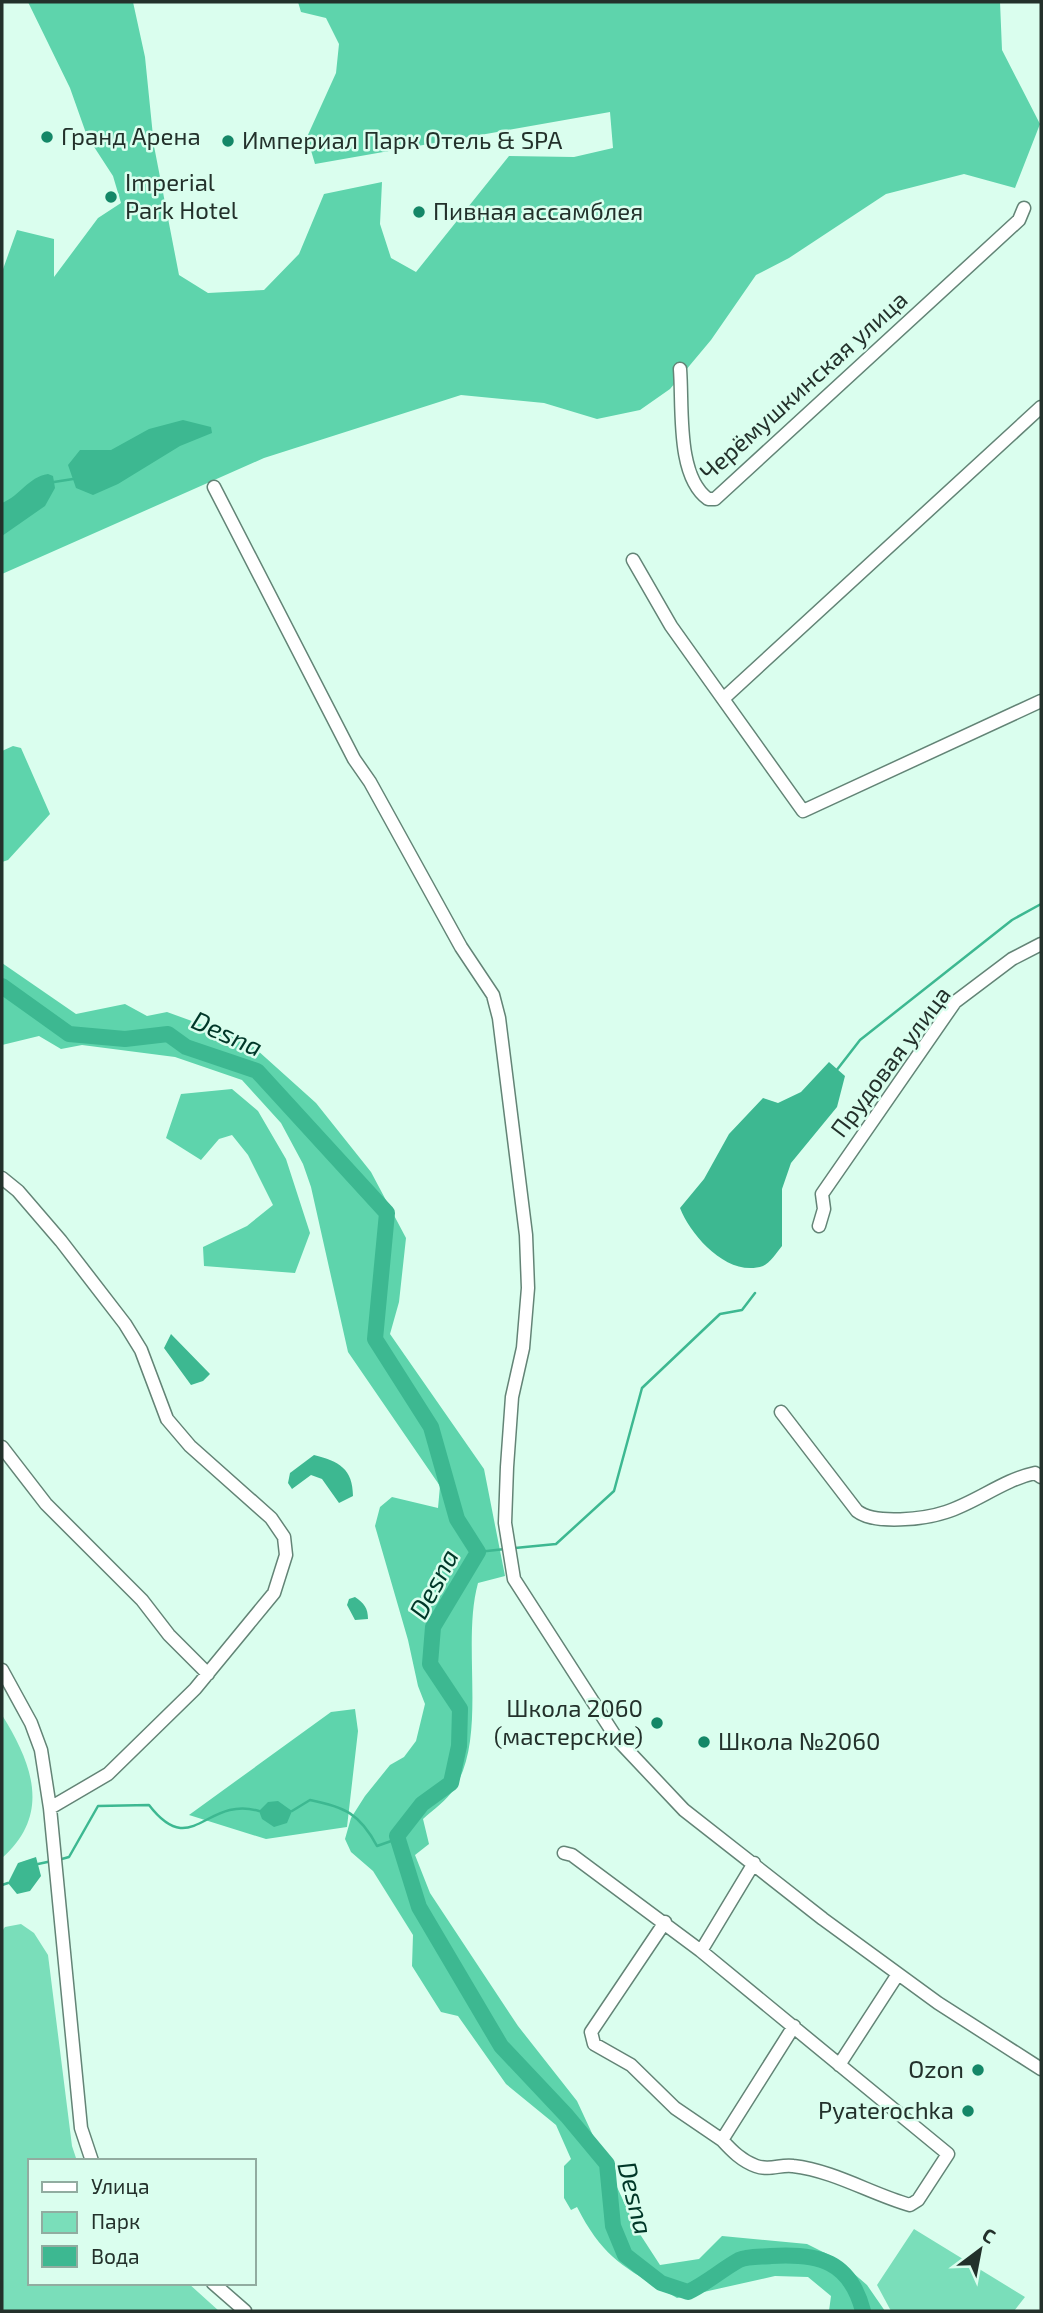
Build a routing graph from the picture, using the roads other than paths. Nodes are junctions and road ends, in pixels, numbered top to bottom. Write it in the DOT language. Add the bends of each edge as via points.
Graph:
graph roads {
  1 [pos="1024,208"];
  2 [pos="680,369"];
  3 [pos="1041,407"];
  4 [pos="214,487"];
  5 [pos="633,560"];
  6 [pos="723,699"];
  7 [pos="1041,701"];
  8 [pos="1041,944"];
  9 [pos="2,1178"];
  10 [pos="819,1226"];
  11 [pos="781,1412"];
  12 [pos="2,1447"];
  13 [pos="1041,1477"];
  14 [pos="2,1670"];
  15 [pos="208,1674"];
  16 [pos="50,1808"];
  17 [pos="564,1853"];
  18 [pos="754,1863"];
  19 [pos="664,1922"];
  20 [pos="701,1951"];
  21 [pos="898,1974"];
  22 [pos="794,2026"];
  23 [pos="839,2065"];
  24 [pos="1041,2069"];
  25 [pos="722,2140"];
  26 [pos="91,2159"];
  27 [pos="215,2285"];
  28 [pos="245,2311"];
  1 -- 2 [label="street, Черёмушкинская улица" via="1019,220 715,499 701,494 690,479"];
  3 -- 6 [label="street"];
  4 -- 18 [label="street" via="354,759 493,995 526,1235 528,1288 523,1348 512,1397 505,1523 514,1579 617,1739 684,1810"];
  5 -- 6 [label="street" via="671,626"];
  6 -- 7 [label="street" via="803,811"];
  8 -- 10 [label="street, Прудовая улица" via="1012,959 955,1002 822,1194"];
  9 -- 15 [label="street" via="61,1241 125,1324 141,1350 167,1419 190,1446 271,1518 284,1536 286,1555 274,1593"];
  11 -- 13 [label="street" via="865,1517 888,1521 944,1513 1021,1476 1035,1473"];
  12 -- 15 [label="street" via="46,1504"];
  14 -- 16 [label="street" via="41,1750"];
  15 -- 16 [label="street" via="108,1774"];
  16 -- 26 [label="street" via="80,2116"];
  17 -- 19 [label="street"];
  18 -- 20 [label="street"];
  18 -- 21 [label="street"];
  19 -- 20 [label="street"];
  19 -- 25 [label="street" via="590,2038 594,2045 631,2065 691,2121"];
  20 -- 22 [label="street"];
  21 -- 23 [label="street"];
  21 -- 24 [label="street"];
  22 -- 23 [label="street"];
  22 -- 25 [label="street"];
  23 -- 25 [label="street" via="948,2154 918,2200 910,2205 868,2187 790,2165 757,2167"];
  27 -- 28 [label="street"];
}
